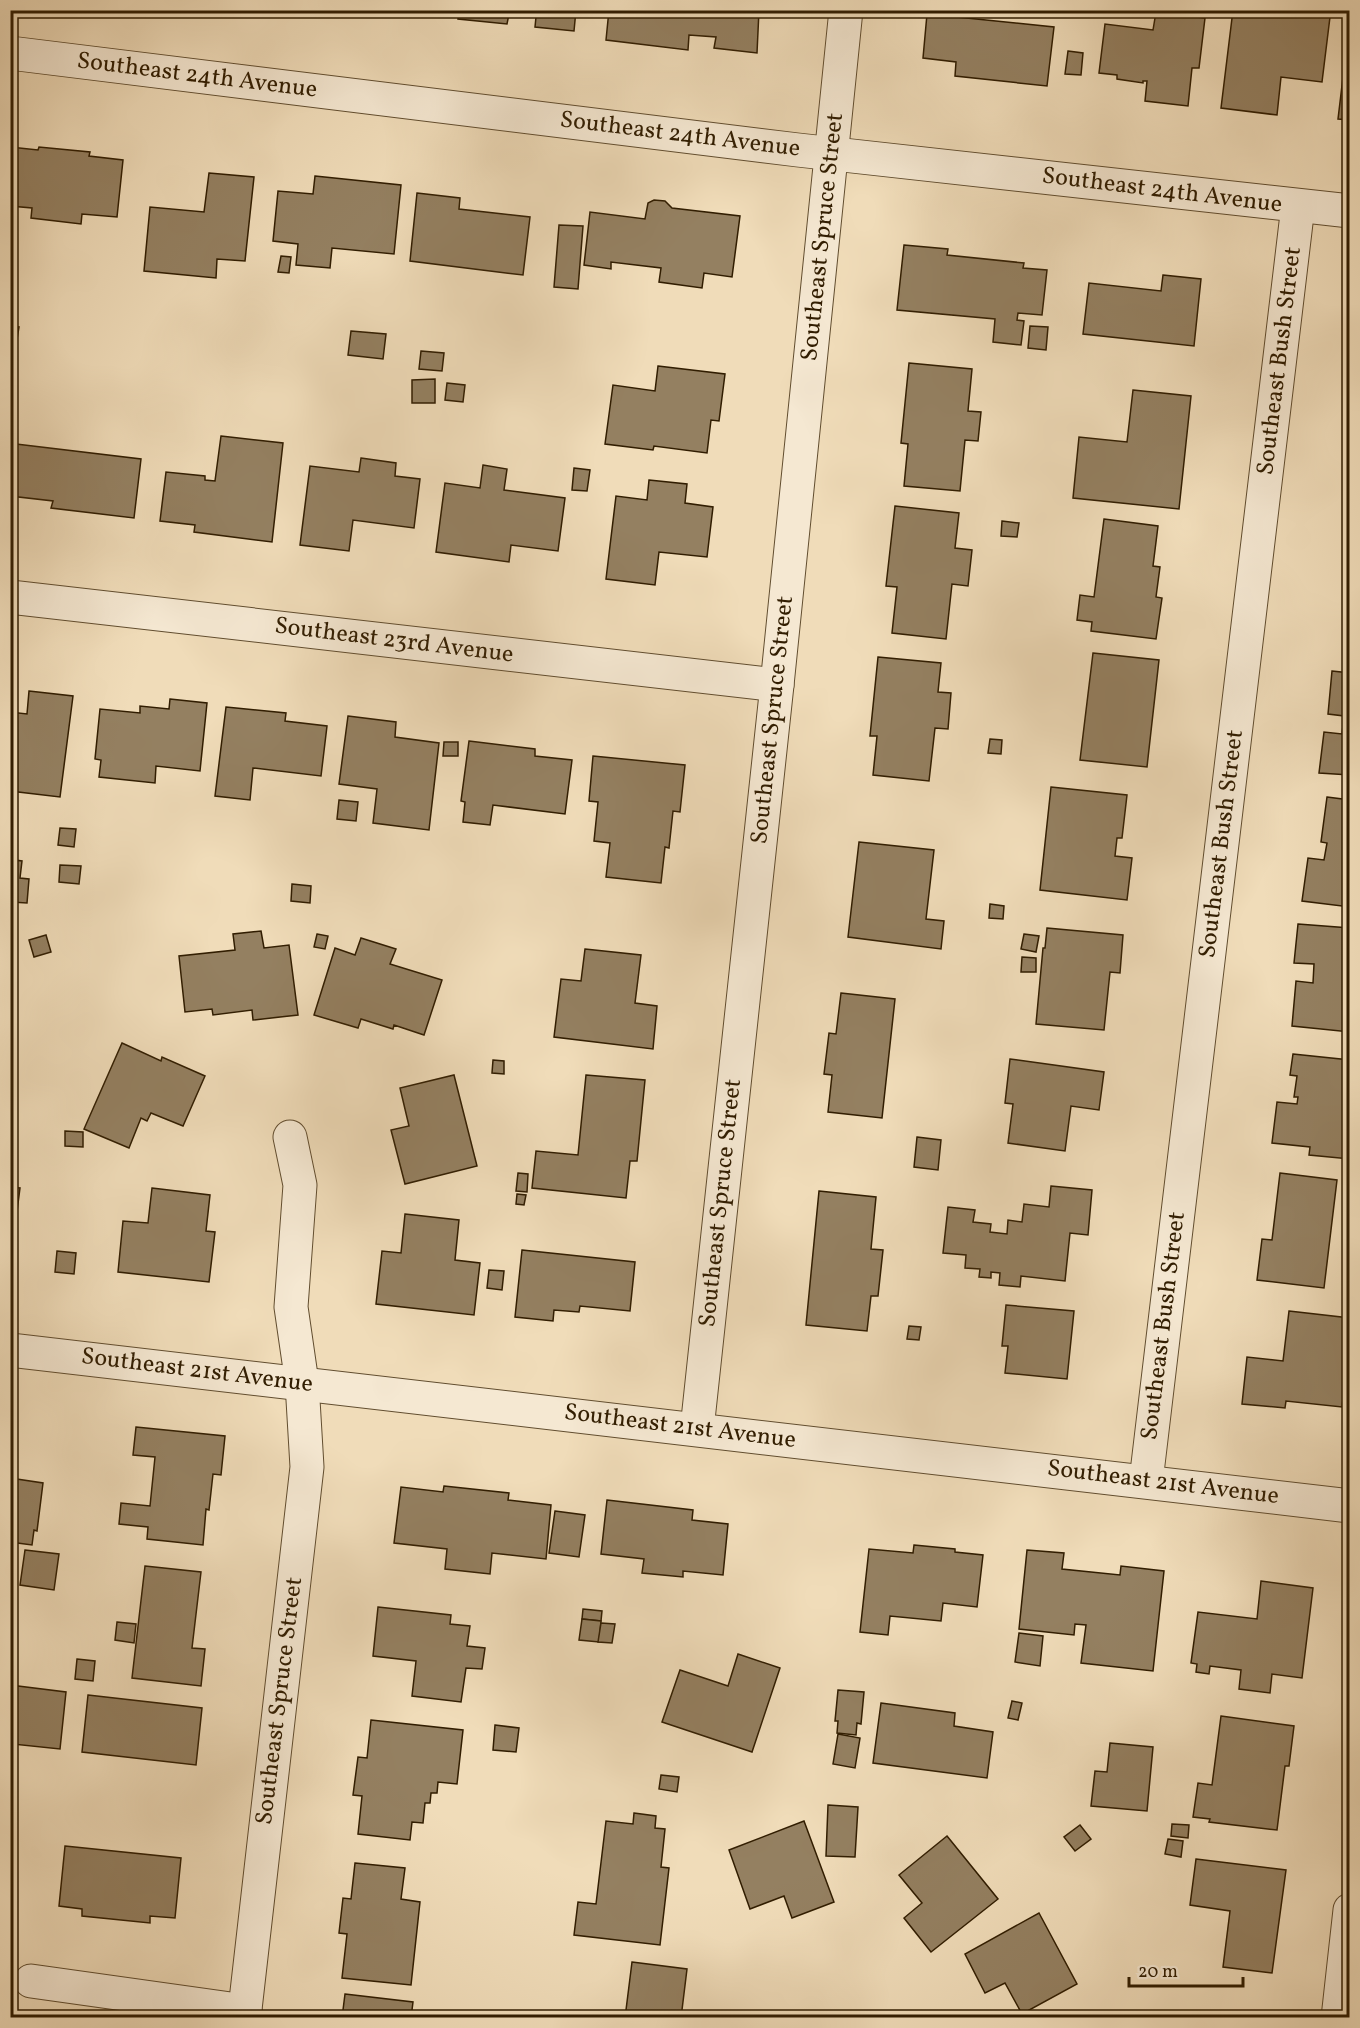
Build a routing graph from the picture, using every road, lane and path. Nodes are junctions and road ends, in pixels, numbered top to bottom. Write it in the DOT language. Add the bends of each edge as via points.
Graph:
graph roads {
  1 [pos="846,10"];
  2 [pos="10,53"];
  3 [pos="832,153"];
  4 [pos="1298,206"];
  5 [pos="1350,211"];
  6 [pos="10,597"];
  7 [pos="777,685"];
  8 [pos="290,1137"];
  9 [pos="10,1350"];
  10 [pos="302,1383"];
  11 [pos="697,1429"];
  12 [pos="1146,1481"];
  13 [pos="1350,1506"];
  14 [pos="1350,1910"];
  15 [pos="31,1981"];
  16 [pos="244,2014"];
  17 [pos="1338,2018"];
  1 -- 3 [label="street, Southeast Spruce Street"];
  2 -- 3 [label="street, Southeast 24th Avenue"];
  3 -- 4 [label="street, Southeast 24th Avenue"];
  3 -- 7 [label="street, Southeast Spruce Street"];
  4 -- 5 [label="street, Southeast 24th Avenue"];
  4 -- 12 [label="street, Southeast Bush Street"];
  6 -- 7 [label="street, Southeast 23rd Avenue"];
  7 -- 11 [label="street, Southeast Spruce Street"];
  8 -- 10 [label="street, Southeast Spruce Street" via="300,1185 291,1307"];
  9 -- 10 [label="street, Southeast 21st Avenue"];
  10 -- 11 [label="street, Southeast 21st Avenue"];
  10 -- 16 [label="street, Southeast Spruce Street" via="307,1467"];
  11 -- 12 [label="street, Southeast 21st Avenue"];
  12 -- 13 [label="street, Southeast 21st Avenue"];
  14 -- 17 [label="street"];
  15 -- 16 [label="street"];
}
